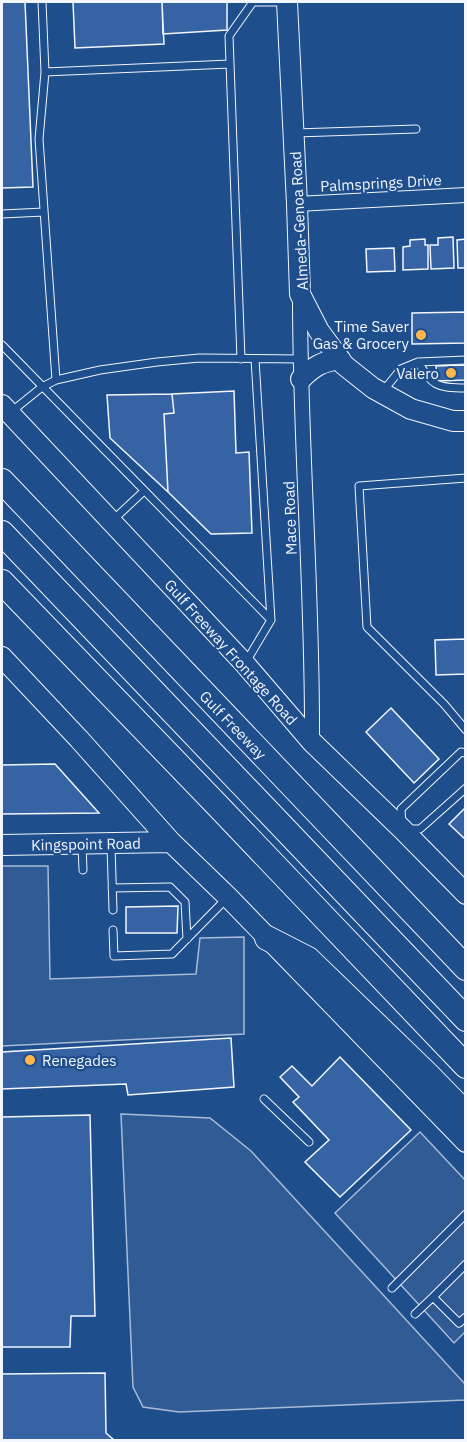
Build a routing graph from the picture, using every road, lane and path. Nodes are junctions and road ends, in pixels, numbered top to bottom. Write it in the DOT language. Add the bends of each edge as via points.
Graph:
graph roads {
  1 [pos="42,2"];
  2 [pos="253,2"];
  3 [pos="287,2"];
  4 [pos="230,64"];
  5 [pos="45,72"];
  6 [pos="416,129"];
  7 [pos="294,133"];
  8 [pos="465,195"];
  9 [pos="297,204"];
  10 [pos="44,212"];
  11 [pos="2,214"];
  12 [pos="300,294"];
  13 [pos="2,345"];
  14 [pos="241,359"];
  15 [pos="255,359"];
  16 [pos="300,359"];
  17 [pos="340,359"];
  18 [pos="465,360"];
  19 [pos="418,362"];
  20 [pos="301,379"];
  21 [pos="56,380"];
  22 [pos="42,387"];
  23 [pos="465,388"];
  24 [pos="381,393"];
  25 [pos="6,410"];
  26 [pos="465,422"];
  27 [pos="465,478"];
  28 [pos="2,481"];
  29 [pos="144,491"];
  30 [pos="111,522"];
  31 [pos="2,533"];
  32 [pos="2,582"];
  33 [pos="271,620"];
  34 [pos="2,657"];
  35 [pos="245,664"];
  36 [pos="465,730"];
  37 [pos="312,742"];
  38 [pos="465,753"];
  39 [pos="465,788"];
  40 [pos="402,829"];
  41 [pos="171,842"];
  42 [pos="111,843"];
  43 [pos="82,844"];
  44 [pos="2,845"];
  45 [pos="83,870"];
  46 [pos="112,888"];
  47 [pos="465,894"];
  48 [pos="228,897"];
  49 [pos="113,910"];
  50 [pos="113,930"];
  51 [pos="267,938"];
  52 [pos="187,939"];
  53 [pos="465,968"];
  54 [pos="465,1019"];
  55 [pos="465,1066"];
  56 [pos="264,1099"];
  57 [pos="465,1114"];
  58 [pos="309,1142"];
  59 [pos="465,1142"];
  60 [pos="465,1214"];
  61 [pos="465,1264"];
  62 [pos="392,1288"];
  63 [pos="433,1297"];
  64 [pos="415,1314"];
  65 [pos="465,1317"];
  1 -- 5 [label="lane"];
  2 -- 3 [label="lane"];
  2 -- 4 [label="lane" via="229,36"];
  3 -- 7 [label="main road, Almeda-Genoa Road"];
  4 -- 5 [label="lane"];
  4 -- 14 [label="lane"];
  5 -- 10 [label="lane" via="39,139"];
  6 -- 7 [label="lane"];
  7 -- 9 [label="main road, Almeda-Genoa Road"];
  8 -- 9 [label="street, Palmsprings Drive"];
  9 -- 12 [label="main road, Almeda-Genoa Road"];
  10 -- 11 [label="lane"];
  10 -- 21 [label="lane"];
  12 -- 16 [label="street, Mace Road"];
  12 -- 17 [label="main road, Almeda-Genoa Road" via="319,331"];
  13 -- 22 [label="lane"];
  14 -- 15 [label="lane"];
  14 -- 21 [label="lane" via="157,362"];
  15 -- 16 [label="lane"];
  15 -- 33 [label="lane"];
  16 -- 20 [label="street, Mace Road"];
  17 -- 20 [label="main road" via="314,366"];
  17 -- 24 [label="main road, Almeda-Genoa Road"];
  18 -- 19 [label="lane"];
  19 -- 23 [label="lane" via="437,386"];
  19 -- 24 [label="lane" via="401,369"];
  20 -- 37 [label="street, Mace Road"];
  21 -- 22 [label="lane"];
  22 -- 25 [label="lane"];
  22 -- 29 [label="lane"];
  24 -- 26 [label="main road, Almeda-Genoa Road" via="411,409"];
  25 -- 30 [label="main road, Gulf Freeway Frontage Road"];
  27 -- 36 [label="lane" via="359,486 367,627"];
  28 -- 53 [label="highway, Gulf Freeway"];
  29 -- 30 [label="lane"];
  29 -- 33 [label="lane"];
  30 -- 35 [label="main road, Gulf Freeway Frontage Road"];
  31 -- 54 [label="highway"];
  32 -- 55 [label="highway"];
  33 -- 35 [label="lane"];
  34 -- 41 [label="main road"];
  35 -- 37 [label="main road, Gulf Freeway Frontage Road"];
  37 -- 40 [label="main road, Gulf Freeway Frontage Road"];
  38 -- 40 [label="lane" via="461,752 401,809"];
  39 -- 40 [label="lane" via="420,829"];
  40 -- 47 [label="main road, Gulf Freeway Frontage Road"];
  41 -- 42 [label="main road, Kingspoint Road"];
  41 -- 48 [label="main road"];
  42 -- 43 [label="main road, Kingspoint Road"];
  42 -- 46 [label="lane"];
  43 -- 44 [label="main road, Kingspoint Road"];
  43 -- 45 [label="lane"];
  46 -- 49 [label="lane"];
  46 -- 52 [label="lane" via="170,887 185,902"];
  48 -- 51 [label="main road"];
  48 -- 52 [label="lane"];
  50 -- 52 [label="lane" via="114,956 172,954"];
  51 -- 57 [label="highway" via="308,959"];
  51 -- 59 [label="main road"];
  56 -- 58 [label="lane"];
  60 -- 62 [label="lane"];
  61 -- 63 [label="lane"];
  63 -- 64 [label="lane"];
  63 -- 65 [label="lane" via="459,1323"];
}
